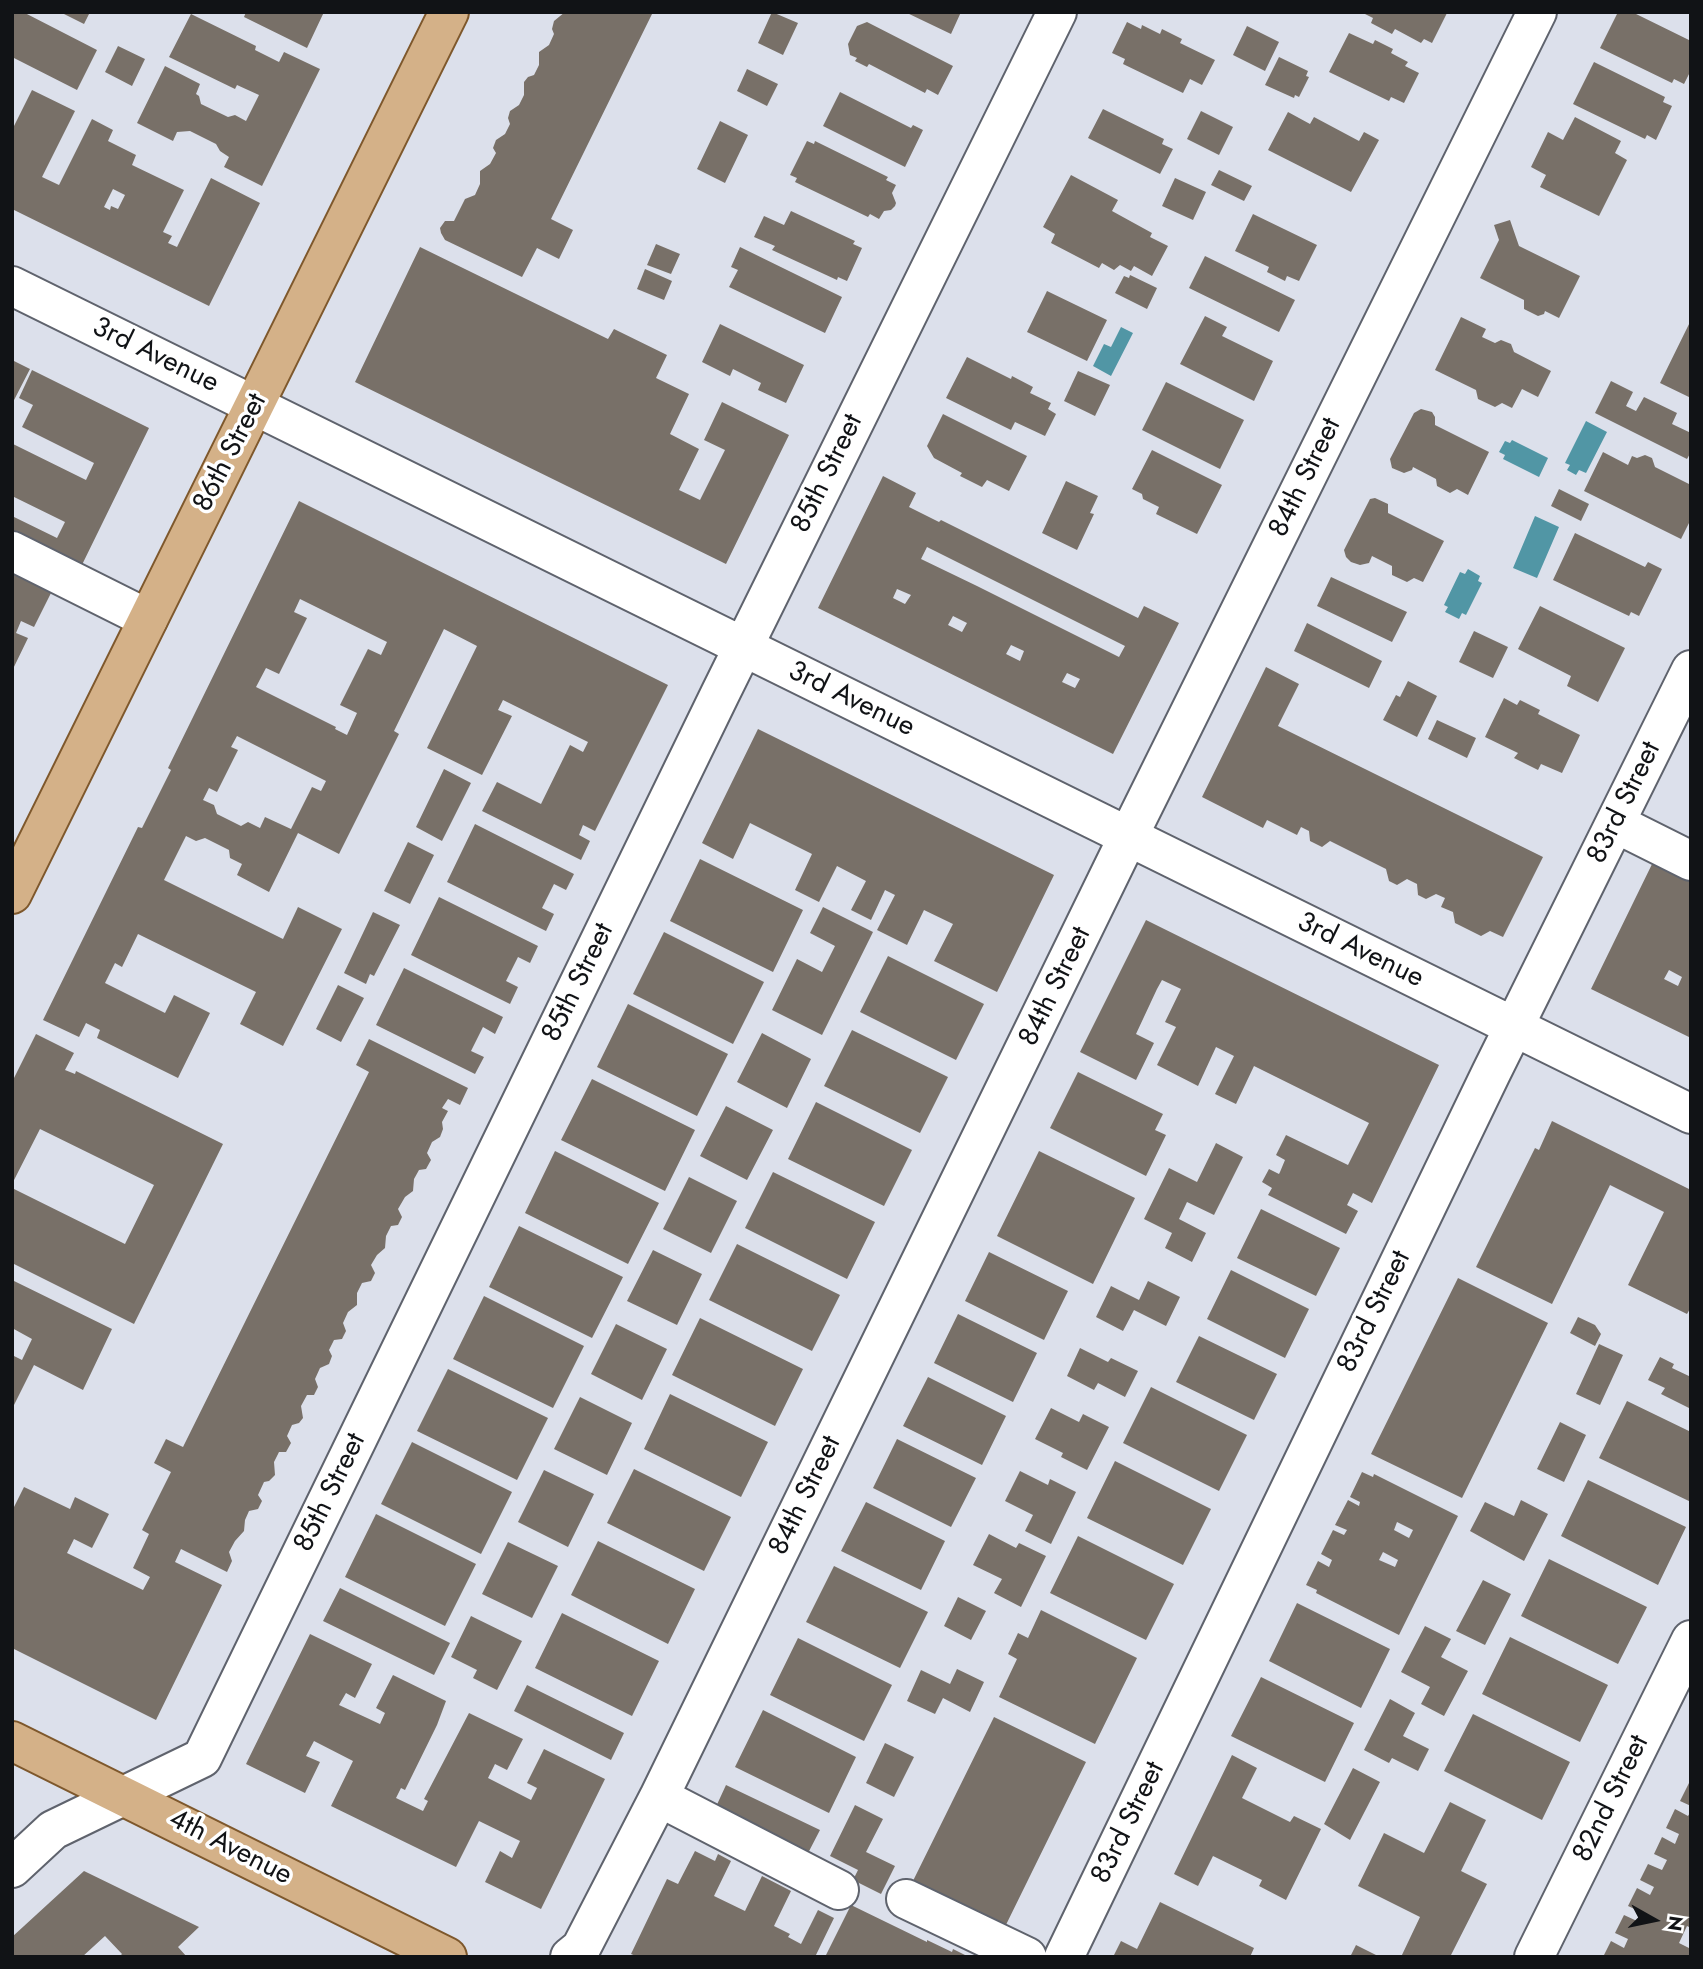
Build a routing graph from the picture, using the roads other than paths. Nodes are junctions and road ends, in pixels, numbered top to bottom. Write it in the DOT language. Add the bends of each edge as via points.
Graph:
graph roads {
  1 [pos="449,12"];
  2 [pos="1057,12"];
  3 [pos="1537,12"];
  4 [pos="12,286"];
  5 [pos="255,405"];
  6 [pos="12,551"];
  7 [pos="149,619"];
  8 [pos="743,646"];
  9 [pos="1691,670"];
  10 [pos="1615,823"];
  11 [pos="1128,837"];
  12 [pos="1691,861"];
  13 [pos="12,894"];
  14 [pos="1514,1027"];
  15 [pos="1691,1114"];
  16 [pos="1691,1640"];
  17 [pos="12,1741"];
  18 [pos="126,1796"];
  19 [pos="659,1797"];
  20 [pos="12,1868"];
  21 [pos="839,1890"];
  22 [pos="906,1899"];
  23 [pos="447,1957"];
  24 [pos="570,1957"];
  25 [pos="1027,1957"];
  26 [pos="1064,1957"];
  27 [pos="1534,1957"];
  1 -- 5 [label="main road, 86th Street"];
  2 -- 8 [label="street, 85th Street"];
  3 -- 11 [label="street, 84th Street"];
  4 -- 5 [label="street, 3rd Avenue"];
  5 -- 7 [label="main road, 86th Street"];
  5 -- 8 [label="street, 3rd Avenue"];
  6 -- 7 [label="street"];
  7 -- 13 [label="main road, 86th Street"];
  8 -- 11 [label="street, 3rd Avenue"];
  8 -- 18 [label="street, 85th Street" via="202,1758"];
  9 -- 10 [label="street, 83rd Street"];
  10 -- 12 [label="street"];
  10 -- 14 [label="street, 83rd Street"];
  11 -- 14 [label="street, 3rd Avenue"];
  11 -- 19 [label="street, 84th Street"];
  14 -- 15 [label="street, 3rd Avenue"];
  14 -- 26 [label="street, 83rd Street"];
  16 -- 27 [label="street, 82nd Street"];
  17 -- 18 [label="main road, 4th Avenue"];
  18 -- 20 [label="street, 85th Street" via="53,1830"];
  18 -- 23 [label="main road, 4th Avenue"];
  19 -- 21 [label="street"];
  19 -- 24 [label="street, 84th Street" via="581,1948"];
  22 -- 25 [label="street"];
}
